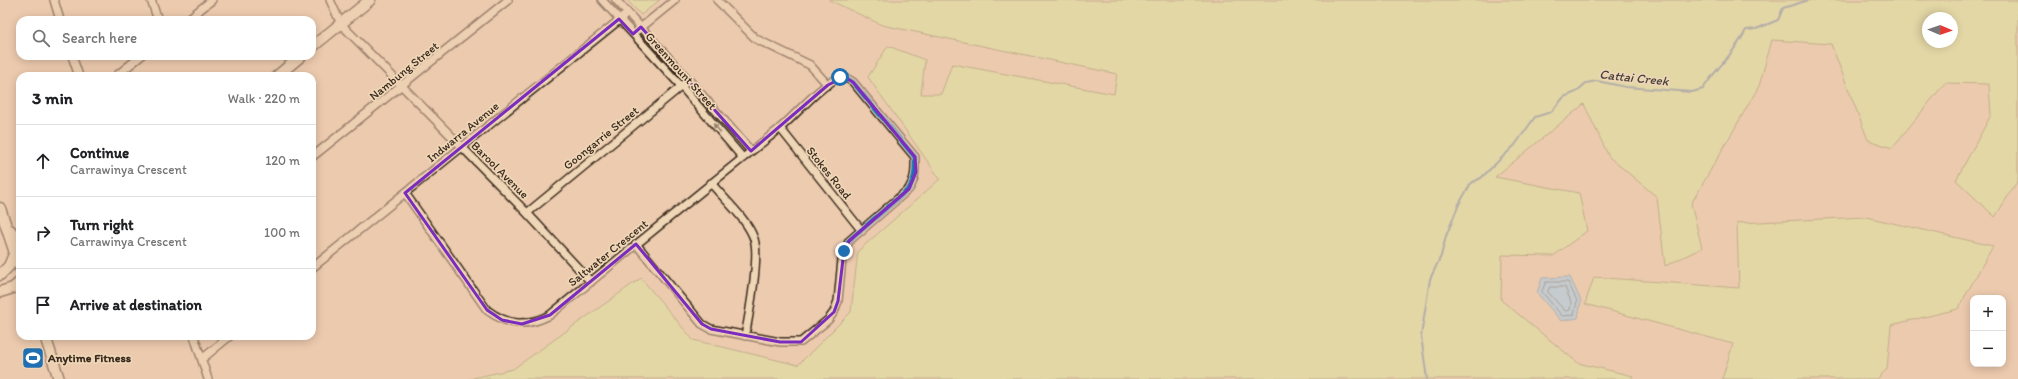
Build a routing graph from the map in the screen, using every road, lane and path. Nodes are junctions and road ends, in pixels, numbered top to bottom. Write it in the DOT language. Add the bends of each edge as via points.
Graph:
graph roads {
  1 [pos="54,0"];
  2 [pos="151,0"];
  3 [pos="212,0"];
  4 [pos="330,0"];
  5 [pos="370,0"];
  6 [pos="508,0"];
  7 [pos="602,0"];
  8 [pos="616,0"];
  9 [pos="675,0"];
  10 [pos="717,0"];
  11 [pos="628,13"];
  12 [pos="59,16"];
  13 [pos="157,16"];
  14 [pos="192,16"];
  15 [pos="619,19"];
  16 [pos="341,24"];
  17 [pos="641,27"];
  18 [pos="633,34"];
  19 [pos="316,44"];
  20 [pos="73,60"];
  21 [pos="136,60"];
  22 [pos="296,60"];
  23 [pos="78,72"];
  24 [pos="121,72"];
  25 [pos="281,72"];
  26 [pos="689,80"];
  27 [pos="828,85"];
  28 [pos="403,86"];
  29 [pos="681,86"];
  30 [pos="780,128"];
  31 [pos="461,147"];
  32 [pos="751,151"];
  33 [pos="316,154"];
  34 [pos="742,158"];
  35 [pos="711,183"];
  36 [pos="405,193"];
  37 [pos="0,208"];
  38 [pos="527,213"];
  39 [pos="4,222"];
  40 [pos="862,230"];
  41 [pos="16,237"];
  42 [pos="636,244"];
  43 [pos="15,252"];
  44 [pos="16,255"];
  45 [pos="316,265"];
  46 [pos="0,276"];
  47 [pos="16,282"];
  48 [pos="591,282"];
  49 [pos="0,285"];
  50 [pos="16,285"];
  51 [pos="0,292"];
  52 [pos="745,336"];
  53 [pos="46,340"];
  54 [pos="195,340"];
  55 [pos="225,340"];
  56 [pos="202,359"];
  57 [pos="59,379"];
  58 [pos="208,379"];
  1 -- 12 [label="street"];
  2 -- 13 [label="street"];
  3 -- 14 [label="street"];
  4 -- 16 [label="street"];
  5 -- 16 [label="main road"];
  6 -- 28 [label="street, Nambung Street"];
  7 -- 15 [label="street, Greenmount Street"];
  8 -- 11 [label="street, Greenmount Street"];
  9 -- 17 [label="street"];
  10 -- 27 [label="street" via="756,39 806,63"];
  11 -- 15 [label="street, Indwarra Avenue"];
  11 -- 17 [label="street, Greenmount Street"];
  15 -- 18 [label="street, Greenmount Street"];
  15 -- 31 [label="street, Indwarra Avenue"];
  16 -- 19 [label="main road"];
  16 -- 28 [label="street, Barool Avenue"];
  17 -- 18 [label="street"];
  17 -- 26 [label="street, Greenmount Street"];
  18 -- 29 [label="street, Greenmount Street"];
  20 -- 23 [label="street"];
  21 -- 24 [label="street"];
  22 -- 25 [label="main road"];
  26 -- 29 [label="street, Goongarrie Street"];
  26 -- 32 [label="street, Greenmount Street"];
  27 -- 30 [label="street, Saltwater Crescent"];
  27 -- 40 [label="street, Saltwater Crescent" via="840,77 853,82 915,157 916,172 909,189"];
  28 -- 31 [label="street, Barool Avenue"];
  28 -- 33 [label="street, Nambung Street"];
  34 -- 29 [label="street, Greenmount Street, one-way"];
  29 -- 38 [label="street, Goongarrie Street"];
  30 -- 32 [label="street, Saltwater Crescent"];
  30 -- 40 [label="street, Stokes Road"];
  31 -- 36 [label="street, Indwarra Avenue"];
  31 -- 38 [label="street, Barool Avenue"];
  32 -- 34 [label="street, Saltwater Crescent"];
  34 -- 35 [label="street, Saltwater Crescent"];
  35 -- 42 [label="street, Saltwater Crescent"];
  35 -- 52 [label="street" via="749,227 755,240 756,256"];
  36 -- 45 [label="street, Indwarra Avenue"];
  36 -- 48 [label="street, Saltwater Crescent" via="484,306 502,320 522,324 538,321 550,315"];
  37 -- 39 [label="main road"];
  38 -- 48 [label="street, Barool Avenue"];
  39 -- 41 [label="main road"];
  39 -- 43 [label="main road"];
  40 -- 52 [label="street" via="849,241 844,251 838,302 828,320 801,342 790,344"];
  42 -- 48 [label="street, Saltwater Crescent"];
  42 -- 52 [label="street" via="702,324 711,330"];
  43 -- 44 [label="main road"];
  43 -- 46 [label="main road" via="9,266"];
  47 -- 49 [label="main road"];
  50 -- 51 [label="main road"];
  53 -- 57 [label="main road"];
  54 -- 56 [label="street"];
  55 -- 56 [label="street"];
  56 -- 58 [label="street"];
}
